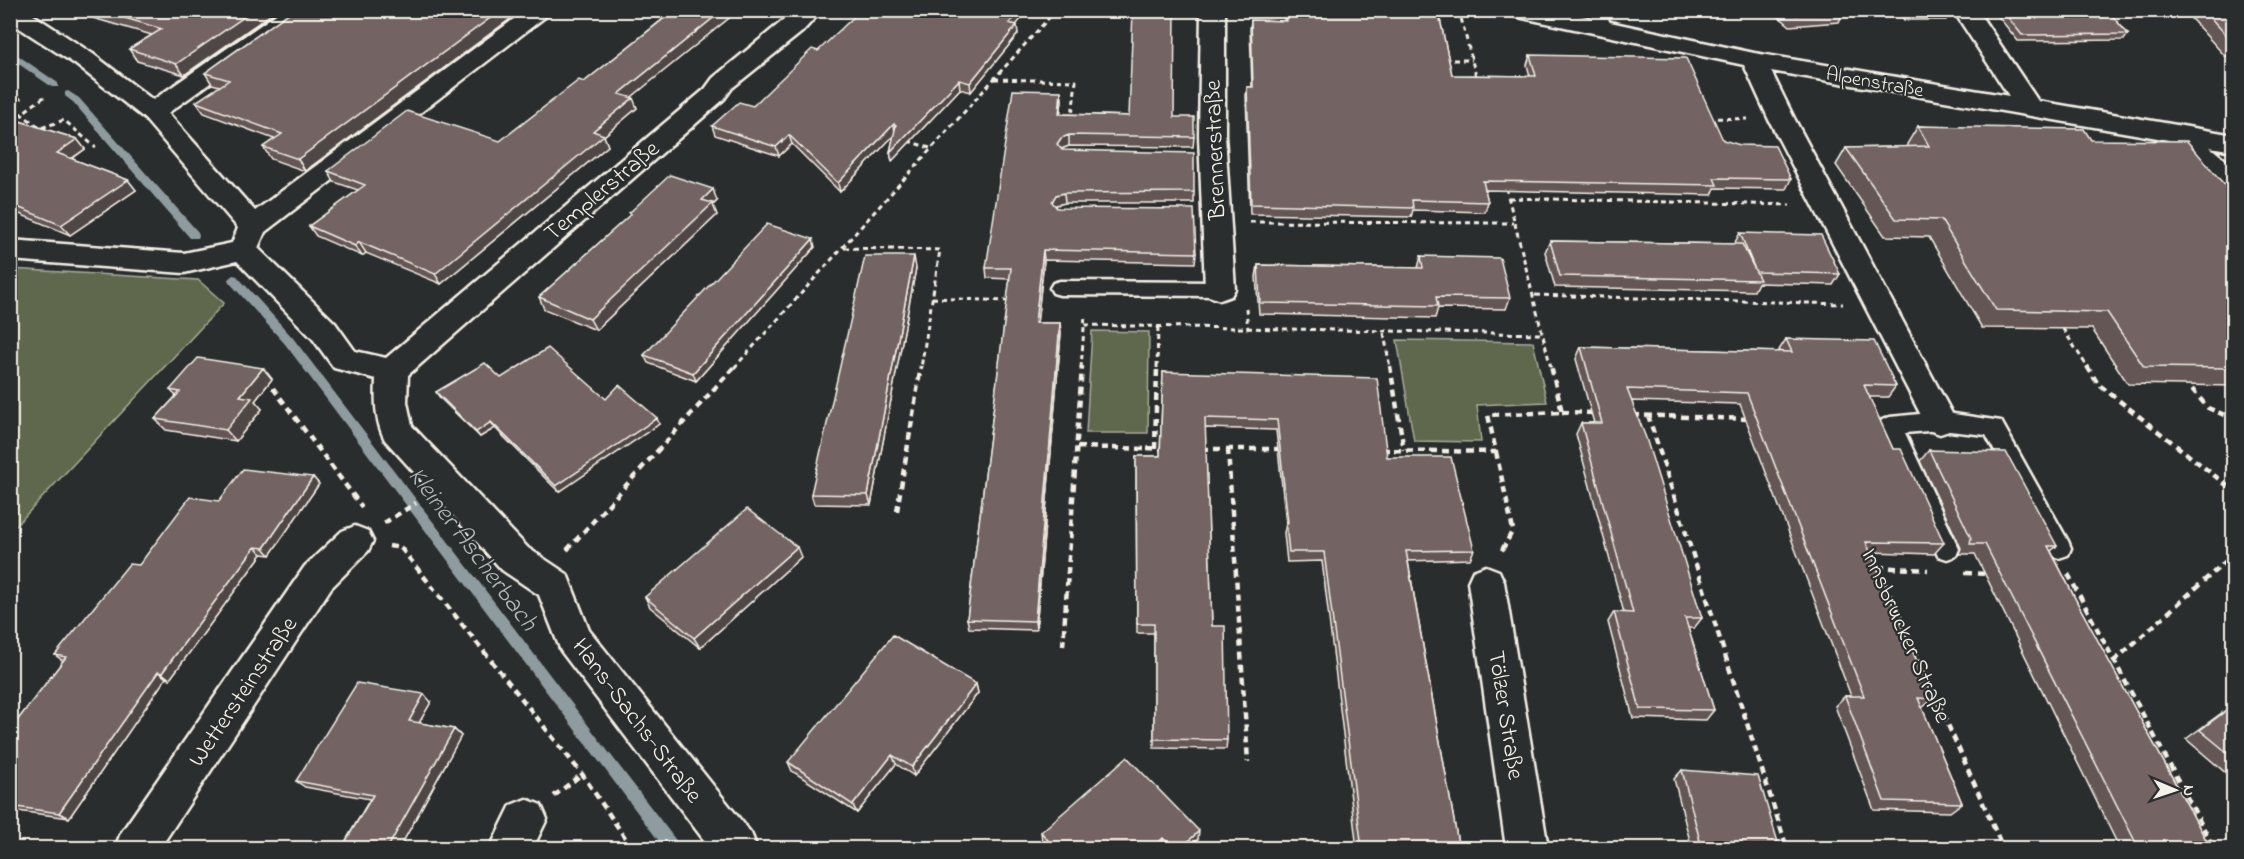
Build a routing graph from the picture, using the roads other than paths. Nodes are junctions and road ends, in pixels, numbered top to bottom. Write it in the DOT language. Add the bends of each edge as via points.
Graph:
graph roads {
  1 [pos="298,10"];
  2 [pos="542,10"];
  3 [pos="810,10"];
  4 [pos="1213,10"];
  5 [pos="1518,10"];
  6 [pos="1965,10"];
  7 [pos="10,11"];
  8 [pos="1600,20"];
  9 [pos="1754,60"];
  10 [pos="2030,109"];
  11 [pos="153,112"];
  12 [pos="2178,134"];
  13 [pos="2234,143"];
  14 [pos="2234,182"];
  15 [pos="248,239"];
  16 [pos="10,250"];
  17 [pos="1060,288"];
  18 [pos="1220,289"];
  19 [pos="392,371"];
  20 [pos="1940,421"];
  21 [pos="359,525"];
  22 [pos="2059,548"];
  23 [pos="1947,549"];
  24 [pos="1486,582"];
  25 [pos="136,849"];
  26 [pos="736,849"];
  27 [pos="1527,849"];
  1 -- 11 [label="street"];
  2 -- 15 [label="street"];
  3 -- 19 [label="street, Templerstraße"];
  4 -- 18 [label="street, Brennerstraße" via="1208,215"];
  5 -- 8 [label="street, Alpenstraße"];
  6 -- 10 [label="street"];
  7 -- 11 [label="street" via="84,59"];
  8 -- 9 [label="street, Alpenstraße"];
  9 -- 10 [label="street, Alpenstraße"];
  9 -- 20 [label="street"];
  10 -- 12 [label="street, Alpenstraße"];
  11 -- 15 [label="street"];
  12 -- 13 [label="street, Alpenstraße"];
  12 -- 14 [label="street"];
  15 -- 16 [label="street" via="184,263"];
  15 -- 19 [label="street" via="345,360"];
  17 -- 18 [label="lane"];
  19 -- 26 [label="street, Hans-Sachs-Straße" via="391,402 397,431 514,559 554,585 574,639"];
  20 -- 22 [label="lane" via="1993,427"];
  20 -- 23 [label="lane" via="1890,426"];
  21 -- 25 [label="street, Wettersteinstraße" via="318,577"];
  24 -- 27 [label="street, Tölzer Straße"];
}
